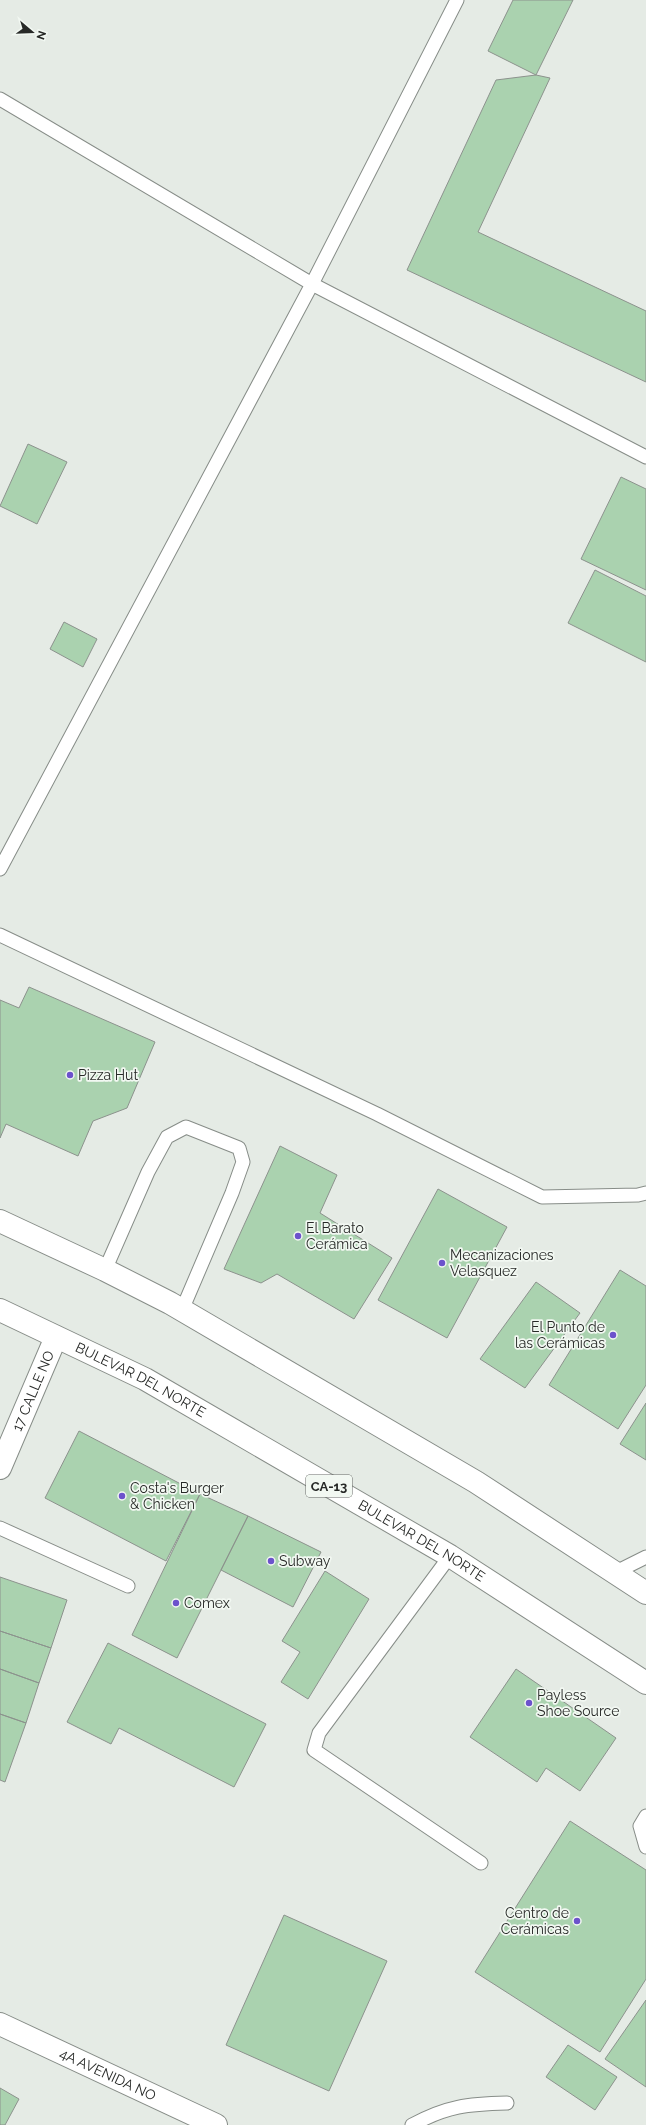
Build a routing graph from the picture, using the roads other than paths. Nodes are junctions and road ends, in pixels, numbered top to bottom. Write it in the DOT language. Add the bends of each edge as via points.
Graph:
graph roads {
  1 [pos="457,0"];
  2 [pos="0,99"];
  3 [pos="312,284"];
  4 [pos="646,457"];
  5 [pos="0,869"];
  6 [pos="0,935"];
  7 [pos="646,1193"];
  8 [pos="0,1221"];
  9 [pos="105,1270"];
  10 [pos="0,1310"];
  11 [pos="182,1310"];
  12 [pos="56,1337"];
  13 [pos="0,1468"];
  14 [pos="0,1528"];
  15 [pos="450,1556"];
  16 [pos="646,1558"];
  17 [pos="614,1573"];
  18 [pos="128,1586"];
  19 [pos="646,1593"];
  20 [pos="646,1683"];
  21 [pos="646,1816"];
  22 [pos="646,1847"];
  23 [pos="481,1863"];
  24 [pos="0,2024"];
  25 [pos="507,2104"];
  26 [pos="216,2125"];
  27 [pos="412,2125"];
  1 -- 3 [label="lane"];
  2 -- 3 [label="lane"];
  3 -- 4 [label="lane"];
  3 -- 5 [label="lane"];
  6 -- 7 [label="lane" via="377,1114 542,1197"];
  8 -- 9 [label="main road"];
  9 -- 11 [label="main road"];
  9 -- 11 [label="lane" via="148,1172 167,1137 186,1127 239,1148 243,1162"];
  10 -- 12 [label="main road, BULEVAR DEL NORTE / CA-13"];
  11 -- 17 [label="main road" via="476,1482"];
  12 -- 13 [label="main road, 17 CALLE NO"];
  12 -- 15 [label="main road, BULEVAR DEL NORTE / CA-13" via="145,1380"];
  14 -- 18 [label="lane"];
  15 -- 20 [label="main road, BULEVAR DEL NORTE / CA-13"];
  15 -- 23 [label="lane" via="319,1733 314,1750"];
  16 -- 17 [label="lane"];
  17 -- 19 [label="main road"];
  21 -- 22 [label="lane" via="640,1826"];
  24 -- 26 [label="main road, 4A AVENIDA NO"];
  25 -- 27 [label="lane" via="469,2104 433,2114"];
}
